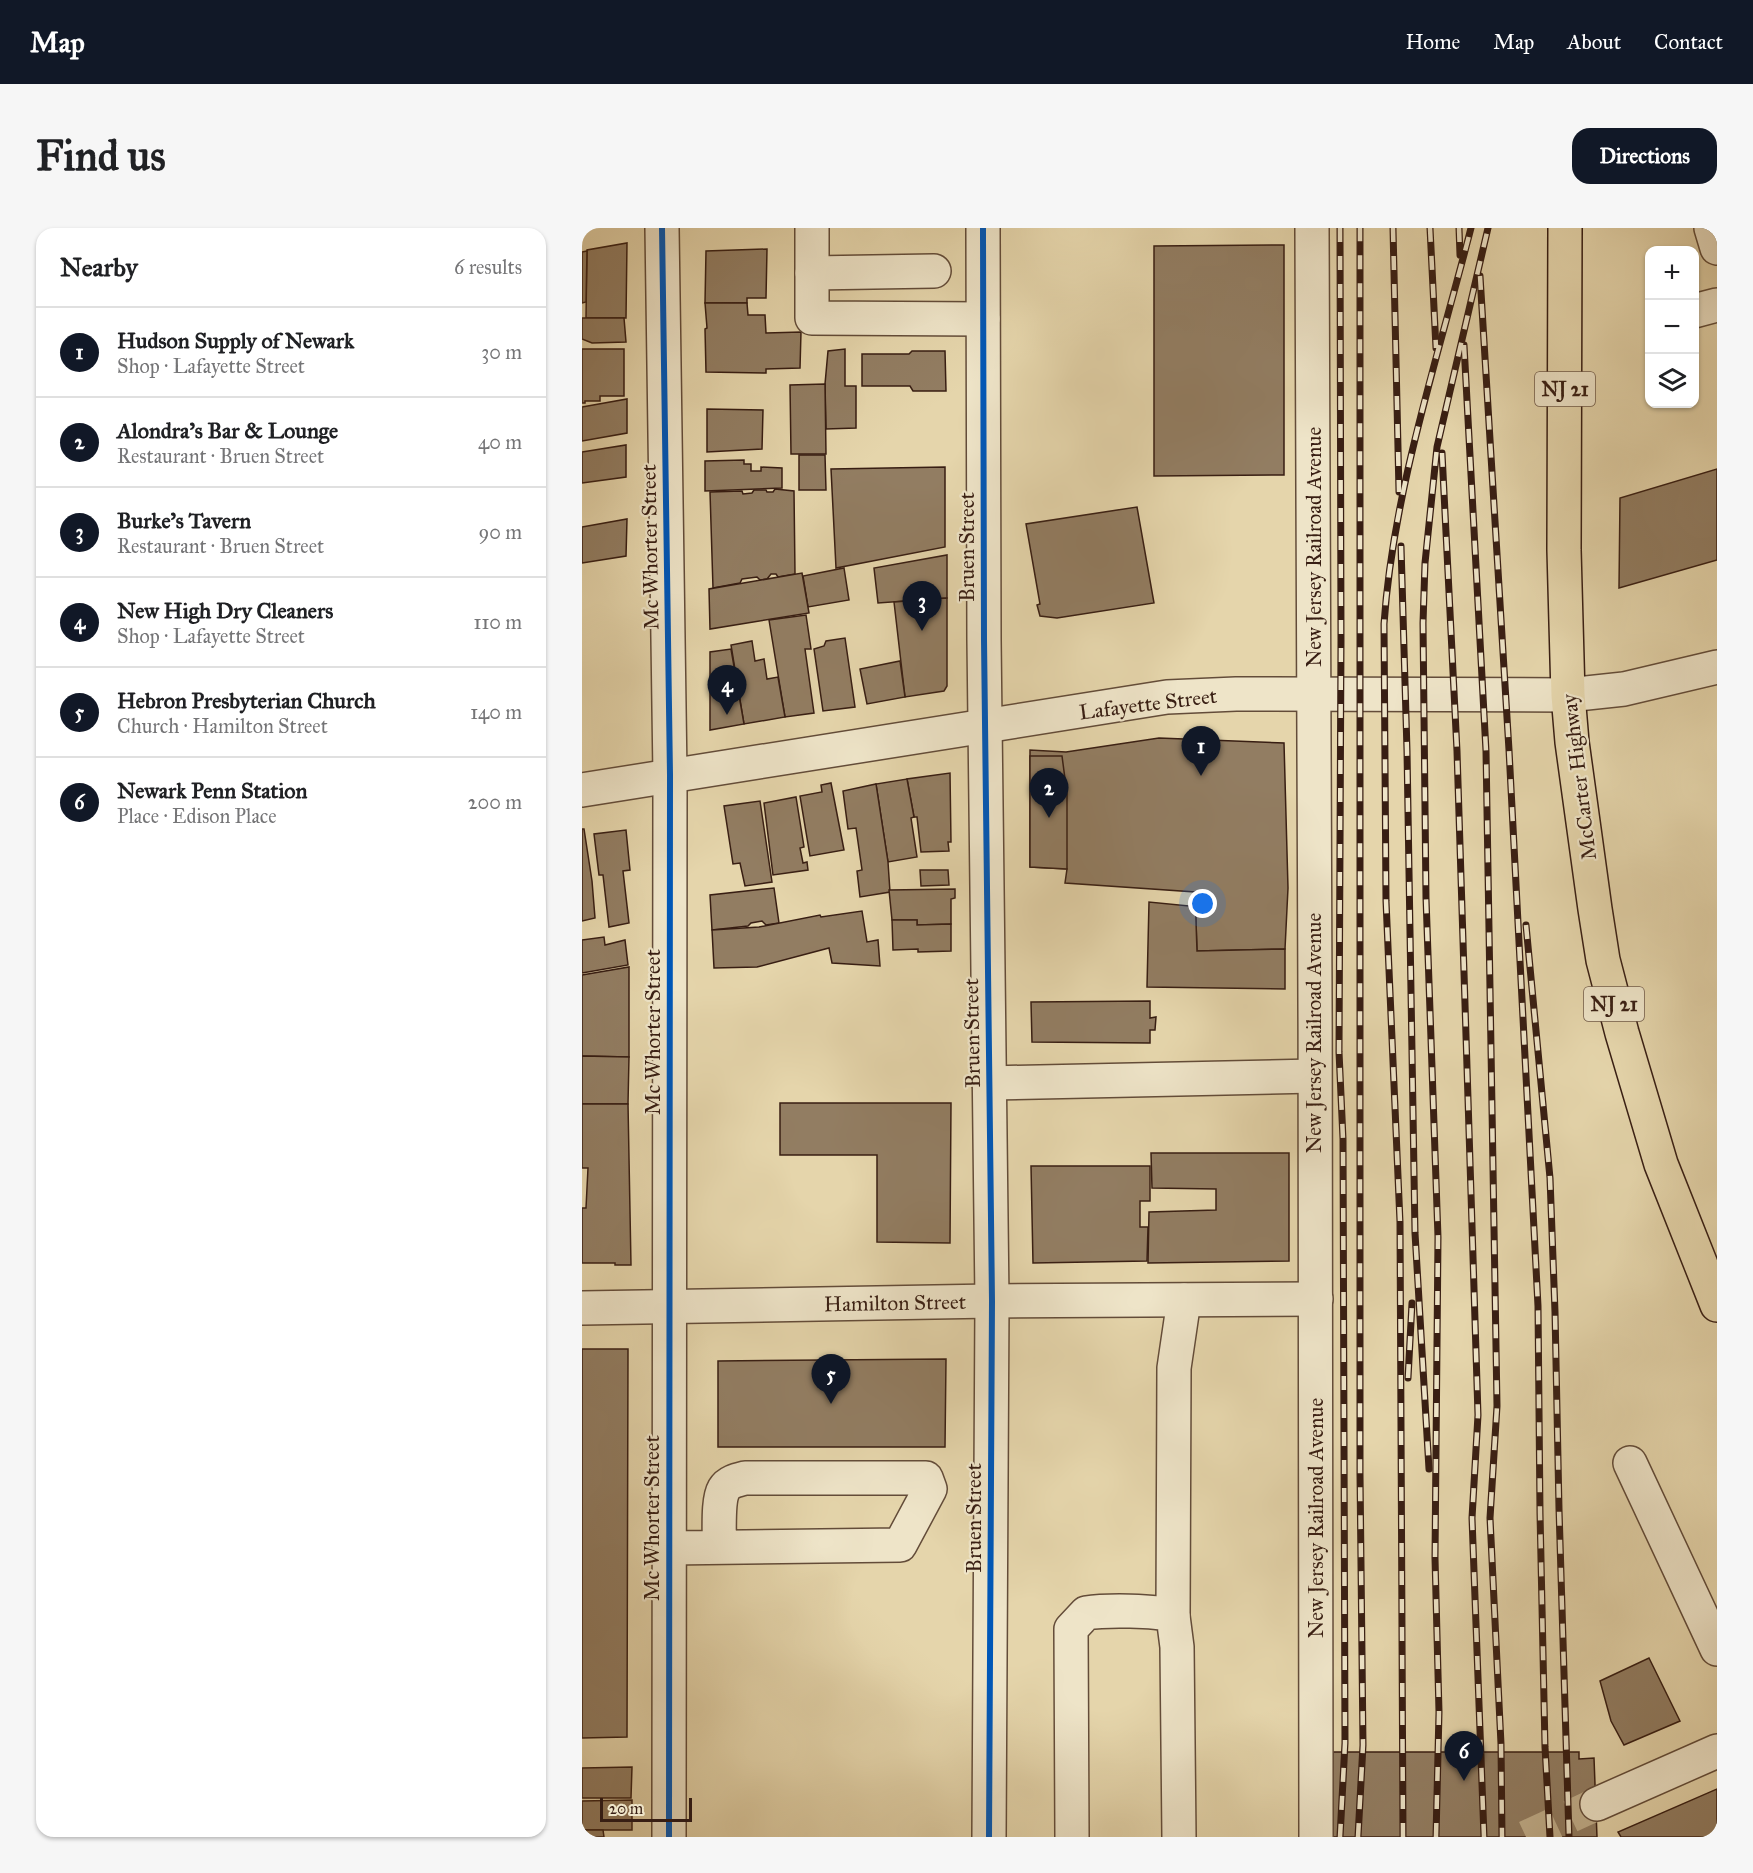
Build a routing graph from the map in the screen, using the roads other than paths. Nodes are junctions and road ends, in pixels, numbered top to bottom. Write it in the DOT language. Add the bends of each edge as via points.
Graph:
graph roads {
  1 [pos="662,228"];
  2 [pos="813,228"];
  3 [pos="983,228"];
  4 [pos="1312,228"];
  5 [pos="1565,228"];
  6 [pos="1711,228"];
  7 [pos="1717,248"];
  8 [pos="934,271"];
  9 [pos="812,273"];
  10 [pos="1717,305"];
  11 [pos="1699,310"];
  12 [pos="983,319"];
  13 [pos="1717,667"];
  14 [pos="1568,695"];
  15 [pos="1314,696"];
  16 [pos="986,726"];
  17 [pos="670,775"];
  18 [pos="582,790"];
  19 [pos="1314,1076"];
  20 [pos="989,1083"];
  21 [pos="1316,1299"];
  22 [pos="1184,1300"];
  23 [pos="992,1301"];
  24 [pos="1717,1305"];
  25 [pos="669,1307"];
  26 [pos="582,1308"];
  27 [pos="1630,1463"];
  28 [pos="719,1547"];
  29 [pos="669,1548"];
  30 [pos="1175,1632"];
  31 [pos="1717,1650"];
  32 [pos="1717,1751"];
  33 [pos="1597,1804"];
  34 [pos="669,1837"];
  35 [pos="989,1837"];
  36 [pos="1072,1837"];
  37 [pos="1179,1837"];
  38 [pos="1316,1837"];
  1 -- 17 [label="street, Mc Whorter Street"];
  2 -- 9 [label="street"];
  3 -- 12 [label="street, Bruen Street"];
  4 -- 15 [label="street, New Jersey Railroad Avenue"];
  5 -- 14 [label="main road, McCarter Highway / NJ 21" via="1564,550"];
  6 -- 7 [label="street"];
  8 -- 9 [label="street"];
  9 -- 12 [label="street" via="812,318"];
  10 -- 11 [label="street"];
  12 -- 16 [label="street, Bruen Street"];
  13 -- 14 [label="street, Lafayette Street" via="1624,689"];
  14 -- 15 [label="street, Lafayette Street"];
  14 -- 24 [label="main road, McCarter Highway / NJ 21" via="1603,960 1661,1164"];
  15 -- 16 [label="street, Lafayette Street" via="1167,697"];
  15 -- 19 [label="street, New Jersey Railroad Avenue"];
  16 -- 17 [label="street, Lafayette Street"];
  16 -- 20 [label="street, Bruen Street"];
  17 -- 18 [label="street, Lafayette Street"];
  17 -- 25 [label="street, Mc Whorter Street"];
  19 -- 20 [label="street"];
  19 -- 21 [label="street, New Jersey Railroad Avenue"];
  20 -- 23 [label="street, Bruen Street"];
  21 -- 22 [label="street, Hamilton Street"];
  21 -- 38 [label="street, New Jersey Railroad Avenue"];
  22 -- 23 [label="street, Hamilton Street"];
  22 -- 30 [label="street" via="1174,1368"];
  23 -- 25 [label="street, Hamilton Street"];
  23 -- 35 [label="street, Bruen Street"];
  25 -- 26 [label="street, Hamilton Street"];
  25 -- 29 [label="street, Mc Whorter Street"];
  27 -- 31 [label="street"];
  28 -- 28 [label="street" via="900,1545 930,1489 926,1478 734,1481 724,1488 721,1499"];
  28 -- 29 [label="street"];
  29 -- 34 [label="street, Mc Whorter Street"];
  30 -- 36 [label="street" via="1162,1612 1086,1613 1071,1629"];
  30 -- 37 [label="street"];
  32 -- 33 [label="street"];
}
